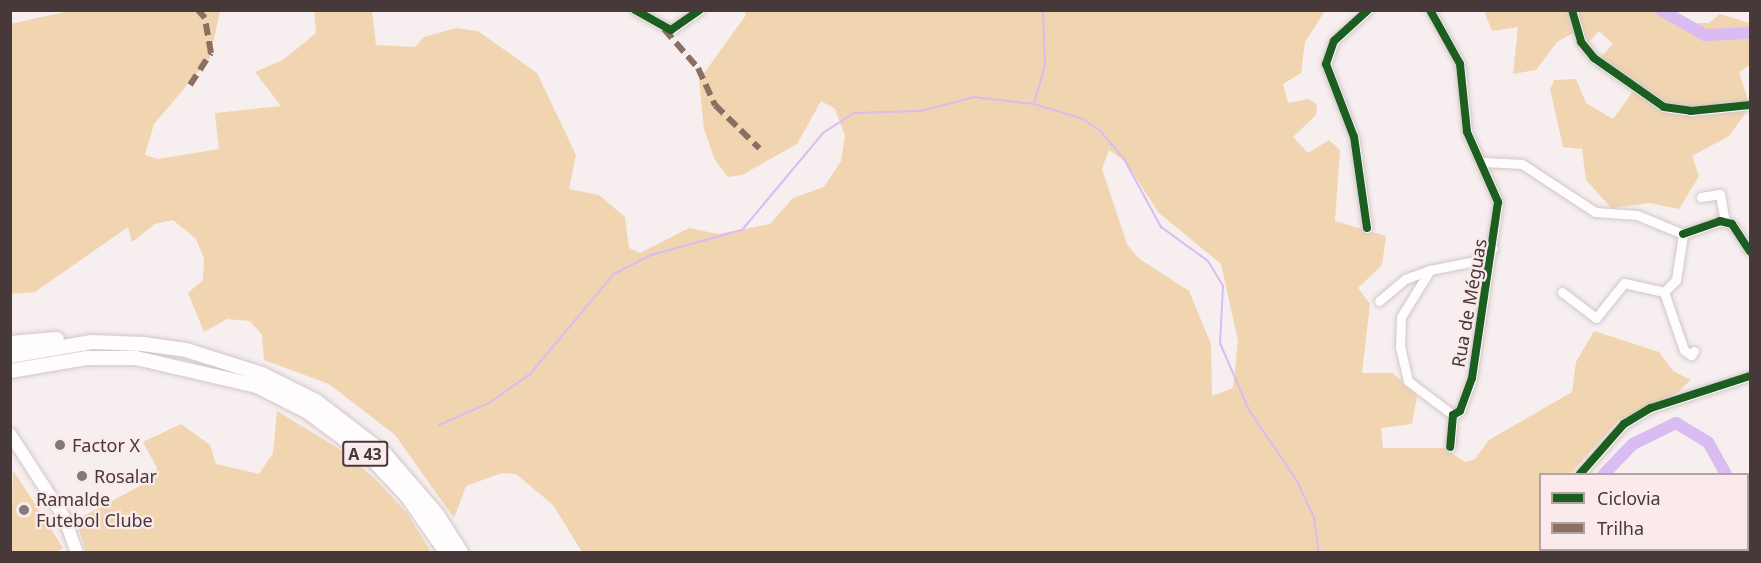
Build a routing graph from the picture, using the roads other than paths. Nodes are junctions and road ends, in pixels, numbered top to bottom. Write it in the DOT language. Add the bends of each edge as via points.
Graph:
graph roads {
  1 [pos="635,10"];
  2 [pos="700,10"];
  3 [pos="1368,10"];
  4 [pos="1430,10"];
  5 [pos="1572,10"];
  6 [pos="1750,105"];
  7 [pos="1484,162"];
  8 [pos="1701,197"];
  9 [pos="1725,222"];
  10 [pos="1367,228"];
  11 [pos="1683,234"];
  12 [pos="1493,248"];
  13 [pos="1750,252"];
  14 [pos="1430,270"];
  15 [pos="1562,292"];
  16 [pos="1664,292"];
  17 [pos="1379,301"];
  18 [pos="92,342"];
  19 [pos="10,343"];
  20 [pos="1694,351"];
  21 [pos="10,356"];
  22 [pos="10,371"];
  23 [pos="1750,376"];
  24 [pos="260,380"];
  25 [pos="1453,415"];
  26 [pos="11,435"];
  27 [pos="1450,447"];
  28 [pos="1582,473"];
  29 [pos="77,552"];
  30 [pos="446,552"];
  31 [pos="461,552"];
  1 -- 2 [label="street" via="664,29"];
  3 -- 10 [label="street" via="1334,41 1326,64 1354,137"];
  4 -- 7 [label="street, Rua de Méguas" via="1460,64 1464,117"];
  5 -- 6 [label="street" via="1581,42 1593,58 1664,107 1691,111"];
  7 -- 11 [label="street" via="1522,164 1595,212 1636,215"];
  7 -- 12 [label="street, Rua de Méguas" via="1498,202"];
  8 -- 9 [label="street" via="1720,194"];
  9 -- 11 [label="street"];
  9 -- 13 [label="street"];
  11 -- 16 [label="street" via="1676,280"];
  12 -- 14 [label="street" via="1476,261"];
  12 -- 25 [label="street, Rua de Méguas" via="1472,378 1460,411"];
  14 -- 17 [label="street" via="1405,279"];
  14 -- 25 [label="street" via="1401,317 1400,347 1408,381"];
  15 -- 16 [label="street" via="1596,318 1624,283"];
  16 -- 20 [label="street" via="1684,350 1691,355"];
  18 -- 19 [label="highway"];
  18 -- 21 [label="highway, A 43"];
  18 -- 24 [label="highway, A 43" via="186,350"];
  22 -- 24 [label="highway, A 43" via="86,358 136,358"];
  23 -- 28 [label="street" via="1624,424"];
  24 -- 30 [label="highway, A 43" via="375,462 407,496"];
  24 -- 31 [label="highway, A 43" via="316,401 384,453 436,513"];
  25 -- 27 [label="street, Rua de Méguas"];
  26 -- 29 [label="main road" via="64,517"];
}
